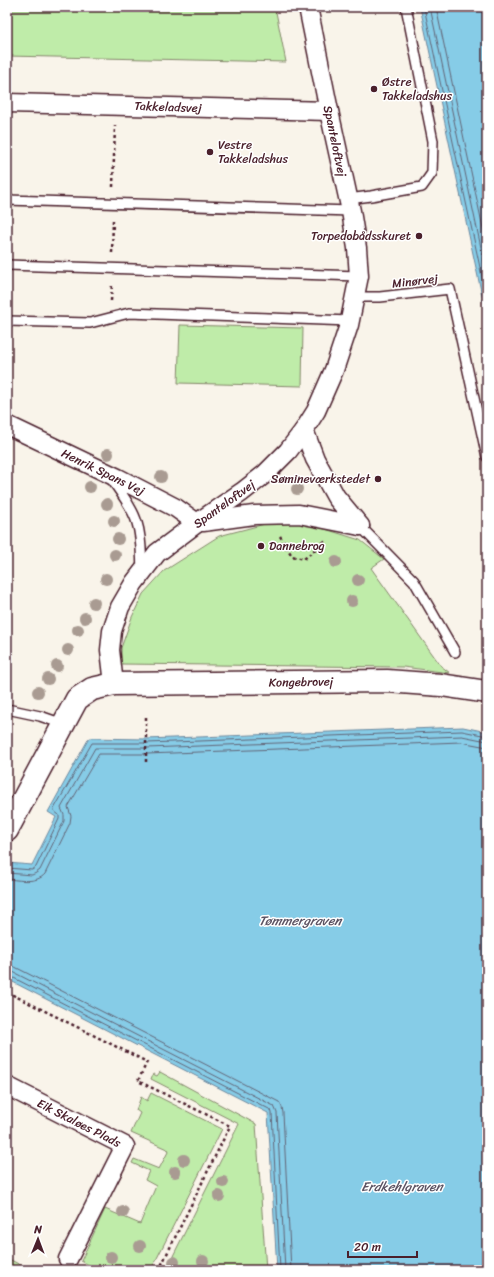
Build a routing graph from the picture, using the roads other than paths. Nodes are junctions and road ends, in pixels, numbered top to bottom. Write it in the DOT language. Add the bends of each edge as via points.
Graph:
graph roads {
  1 [pos="308,7"];
  2 [pos="406,7"];
  3 [pos="7,103"];
  4 [pos="329,112"];
  5 [pos="7,200"];
  6 [pos="350,205"];
  7 [pos="7,265"];
  8 [pos="359,276"];
  9 [pos="355,297"];
  10 [pos="12,321"];
  11 [pos="350,321"];
  12 [pos="7,425"];
  13 [pos="304,430"];
  14 [pos="487,457"];
  15 [pos="106,473"];
  16 [pos="197,523"];
  17 [pos="353,525"];
  18 [pos="143,572"];
  19 [pos="455,652"];
  20 [pos="114,684"];
  21 [pos="487,692"];
  22 [pos="7,709"];
  23 [pos="63,724"];
  24 [pos="7,830"];
  25 [pos="7,1086"];
  26 [pos="68,1259"];
  1 -- 4 [label="street, Spanteloftvej"];
  2 -- 6 [label="lane" via="433,140 432,173 422,187 371,196"];
  3 -- 4 [label="street, Takkeladsvej"];
  4 -- 6 [label="street, Spanteloftvej"];
  5 -- 6 [label="lane"];
  6 -- 8 [label="street, Spanteloftvej"];
  7 -- 8 [label="lane"];
  8 -- 9 [label="street, Spanteloftvej"];
  9 -- 11 [label="street, Spanteloftvej"];
  9 -- 14 [label="lane, Minørvej" via="380,297 450,289"];
  10 -- 11 [label="lane" via="90,323 129,313"];
  11 -- 13 [label="street, Spanteloftvej" via="334,370 316,411"];
  12 -- 15 [label="street, Henrik Spans Vej"];
  13 -- 16 [label="street, Spanteloftvej" via="265,474"];
  13 -- 17 [label="street" via="315,459"];
  15 -- 16 [label="street, Henrik Spans Vej" via="176,508"];
  15 -- 18 [label="lane" via="137,522"];
  16 -- 17 [label="street" via="236,517 299,514"];
  16 -- 18 [label="street, Spanteloftvej" via="157,553"];
  17 -- 19 [label="lane" via="414,581"];
  18 -- 20 [label="street, Spanteloftvej" via="120,607 112,631 110,650"];
  20 -- 21 [label="street, Kongebrovej" via="388,681"];
  20 -- 23 [label="street, Kongebrovej" via="92,689 77,699"];
  22 -- 23 [label="lane"];
  23 -- 24 [label="street, Kongebrovej"];
  25 -- 26 [label="street, Eik Skaløes Plads" via="125,1146"];
}
